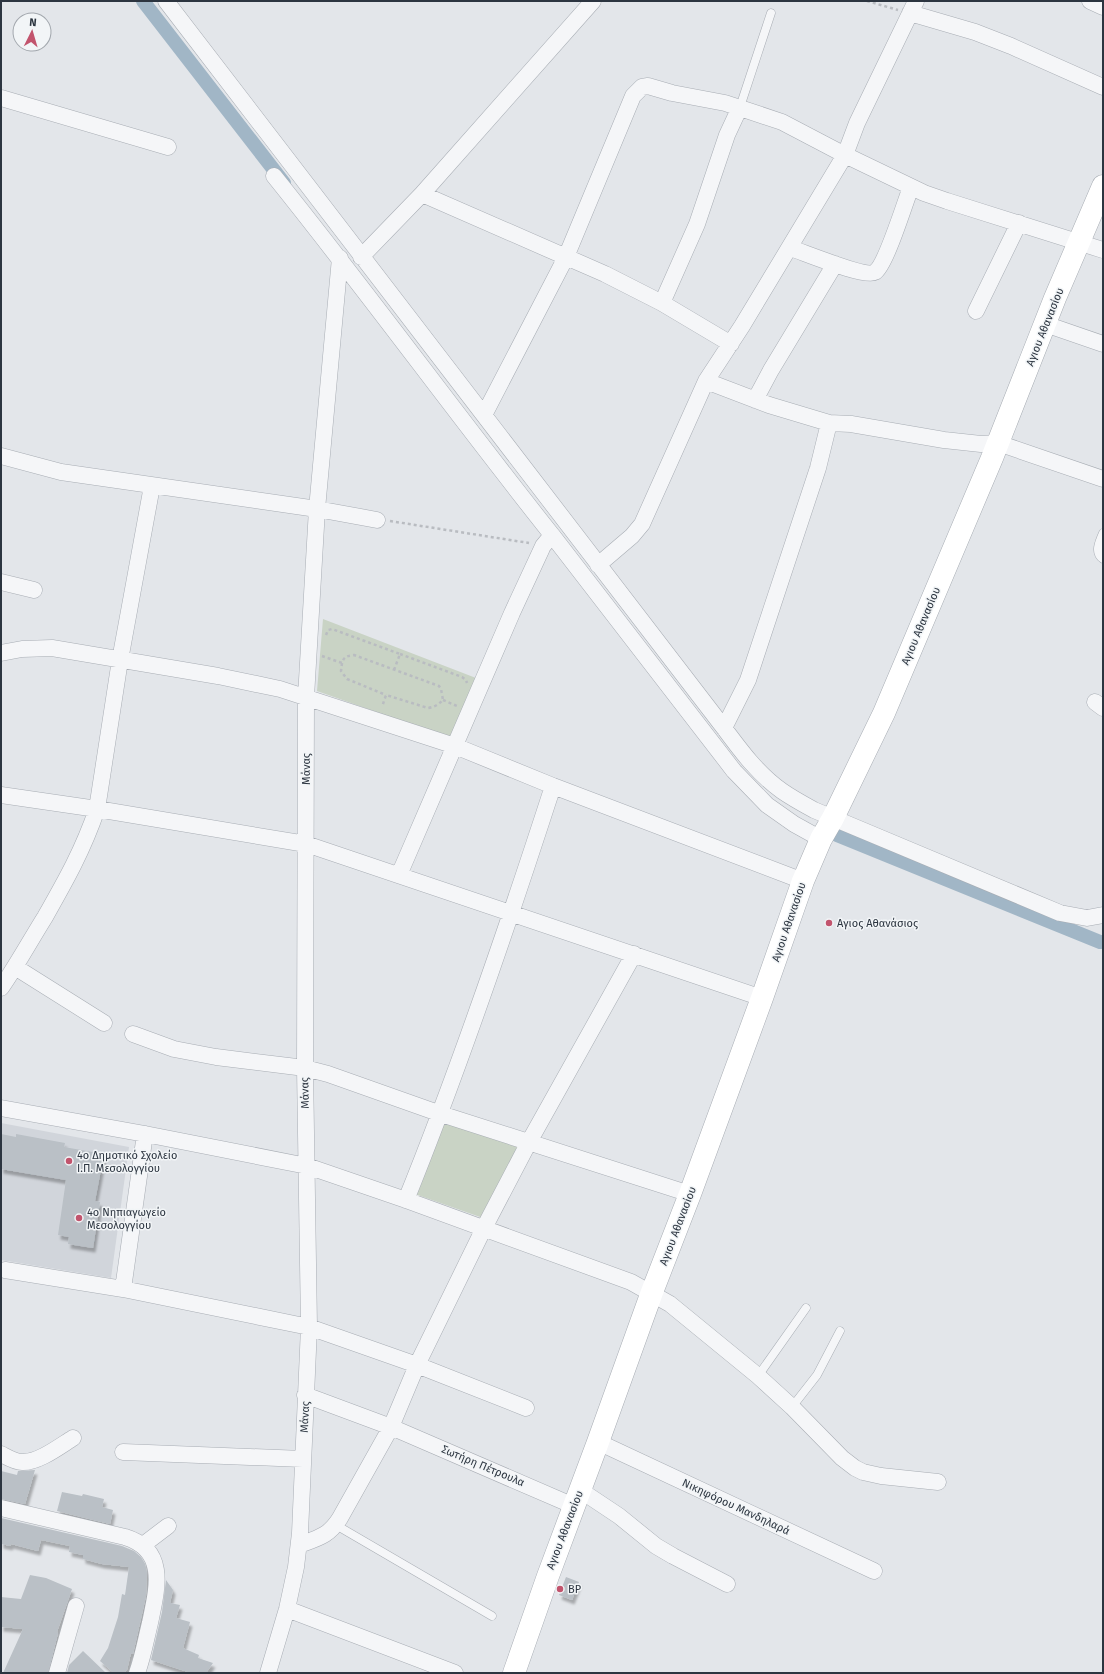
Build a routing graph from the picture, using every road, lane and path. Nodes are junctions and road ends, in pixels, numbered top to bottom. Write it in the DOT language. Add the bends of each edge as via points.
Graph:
graph roads {
  1 [pos="166,1"];
  2 [pos="593,1"];
  3 [pos="867,1"];
  4 [pos="1090,1"];
  5 [pos="913,7"];
  6 [pos="1103,7"];
  7 [pos="771,13"];
  8 [pos="1103,87"];
  9 [pos="1,98"];
  10 [pos="740,108"];
  11 [pos="168,147"];
  12 [pos="845,155"];
  13 [pos="274,176"];
  14 [pos="1103,186"];
  15 [pos="911,187"];
  16 [pos="422,194"];
  17 [pos="1019,223"];
  18 [pos="1080,242"];
  19 [pos="790,248"];
  20 [pos="1103,250"];
  21 [pos="361,257"];
  22 [pos="566,257"];
  23 [pos="340,258"];
  24 [pos="835,264"];
  25 [pos="662,303"];
  26 [pos="976,311"];
  27 [pos="1046,324"];
  28 [pos="731,344"];
  29 [pos="1103,344"];
  30 [pos="706,381"];
  31 [pos="755,400"];
  32 [pos="484,415"];
  33 [pos="829,423"];
  34 [pos="998,443"];
  35 [pos="1,456"];
  36 [pos="1103,479"];
  37 [pos="152,486"];
  38 [pos="317,509"];
  39 [pos="377,520"];
  40 [pos="1103,533"];
  41 [pos="547,541"];
  42 [pos="1103,559"];
  43 [pos="598,565"];
  44 [pos="1,582"];
  45 [pos="34,590"];
  46 [pos="325,641"];
  47 [pos="324,649"];
  48 [pos="308,652"];
  49 [pos="1,653"];
  50 [pos="400,654"];
  51 [pos="324,657"];
  52 [pos="120,660"];
  53 [pos="342,663"];
  54 [pos="324,664"];
  55 [pos="394,670"];
  56 [pos="465,690"];
  57 [pos="386,695"];
  58 [pos="306,697"];
  59 [pos="460,701"];
  60 [pos="456,713"];
  61 [pos="378,720"];
  62 [pos="724,728"];
  63 [pos="456,746"];
  64 [pos="553,786"];
  65 [pos="1,795"];
  66 [pos="97,809"];
  67 [pos="833,818"];
  68 [pos="821,839"];
  69 [pos="306,844"];
  70 [pos="399,875"];
  71 [pos="803,881"];
  72 [pos="512,913"];
  73 [pos="1103,915"];
  74 [pos="634,954"];
  75 [pos="15,967"];
  76 [pos="1,988"];
  77 [pos="762,998"];
  78 [pos="104,1023"];
  79 [pos="133,1034"];
  80 [pos="305,1068"];
  81 [pos="1,1108"];
  82 [pos="441,1114"];
  83 [pos="145,1134"];
  84 [pos="529,1142"];
  85 [pos="307,1166"];
  86 [pos="690,1194"];
  87 [pos="406,1200"];
  88 [pos="484,1228"];
  89 [pos="5,1270"];
  90 [pos="124,1289"];
  91 [pos="652,1292"];
  92 [pos="806,1308"];
  93 [pos="309,1327"];
  94 [pos="840,1331"];
  95 [pos="417,1365"];
  96 [pos="758,1376"];
  97 [pos="306,1395"];
  98 [pos="792,1407"];
  99 [pos="526,1408"];
  100 [pos="391,1427"];
  101 [pos="73,1438"];
  102 [pos="598,1442"];
  103 [pos="123,1452"];
  104 [pos="1,1454"];
  105 [pos="303,1459"];
  106 [pos="938,1482"];
  107 [pos="577,1498"];
  108 [pos="1,1508"];
  109 [pos="336,1525"];
  110 [pos="168,1526"];
  111 [pos="143,1545"];
  112 [pos="299,1545"];
  113 [pos="874,1571"];
  114 [pos="727,1584"];
  115 [pos="76,1606"];
  116 [pos="287,1609"];
  117 [pos="492,1616"];
  118 [pos="57,1673"];
  119 [pos="136,1673"];
  120 [pos="268,1673"];
  121 [pos="454,1673"];
  122 [pos="514,1673"];
  1 -- 21 [label="street"];
  2 -- 16 [label="street"];
  3 -- 5 [label="path"];
  4 -- 6 [label="street"];
  5 -- 8 [label="street" via="1005,43"];
  5 -- 12 [label="street" via="857,123"];
  7 -- 10 [label="lane"];
  9 -- 11 [label="street"];
  10 -- 12 [label="street" via="782,122"];
  10 -- 22 [label="street" via="672,94 648,86 642,86 637,90"];
  10 -- 25 [label="street" via="727,134 699,218"];
  12 -- 15 [label="street"];
  12 -- 19 [label="street"];
  13 -- 23 [label="street"];
  14 -- 18 [label="main road, Αγιου Αθανασίου"];
  15 -- 17 [label="street"];
  15 -- 24 [label="street" via="879,268 870,273"];
  16 -- 21 [label="street"];
  16 -- 22 [label="street"];
  17 -- 18 [label="street"];
  17 -- 26 [label="street"];
  18 -- 20 [label="street"];
  18 -- 27 [label="main road, Αγιου Αθανασίου"];
  19 -- 24 [label="street"];
  19 -- 28 [label="street"];
  21 -- 32 [label="street"];
  22 -- 25 [label="street"];
  22 -- 32 [label="street"];
  23 -- 38 [label="street, Μάνας"];
  23 -- 41 [label="street" via="494,463"];
  24 -- 31 [label="street"];
  25 -- 28 [label="street"];
  27 -- 29 [label="street"];
  27 -- 34 [label="main road, Αγιου Αθανασίου"];
  28 -- 30 [label="street"];
  30 -- 31 [label="street"];
  30 -- 43 [label="street" via="642,524"];
  31 -- 33 [label="street"];
  32 -- 43 [label="street"];
  33 -- 34 [label="street" via="851,424 944,440"];
  33 -- 62 [label="street" via="818,468 748,680"];
  34 -- 36 [label="street"];
  34 -- 67 [label="main road, Αγιου Αθανασίου" via="884,713"];
  35 -- 37 [label="street" via="60,472"];
  37 -- 38 [label="street"];
  37 -- 52 [label="street"];
  38 -- 39 [label="street"];
  38 -- 48 [label="street, Μάνας"];
  39 -- 41 [label="path" via="519,541"];
  40 -- 42 [label="lane" via="1098,549 1099,556"];
  41 -- 63 [label="street" via="512,613"];
  41 -- 68 [label="street" via="734,772 767,805"];
  43 -- 62 [label="street"];
  44 -- 45 [label="street"];
  46 -- 50 [label="path" via="326,633 332,629"];
  47 -- 51 [label="path"];
  48 -- 51 [label="path"];
  48 -- 58 [label="street, Μάνας"];
  49 -- 52 [label="street" via="52,648"];
  50 -- 55 [label="path"];
  50 -- 56 [label="path" via="462,677 467,684"];
  51 -- 53 [label="path"];
  51 -- 54 [label="path"];
  52 -- 58 [label="street" via="218,676"];
  52 -- 66 [label="street"];
  53 -- 55 [label="path" via="343,658 354,655"];
  53 -- 57 [label="path" via="341,671 347,679"];
  55 -- 57 [label="path" via="439,686 443,700 428,708"];
  57 -- 61 [label="path"];
  58 -- 61 [label="street"];
  58 -- 69 [label="street, Μάνας"];
  59 -- 60 [label="path"];
  61 -- 63 [label="street"];
  62 -- 67 [label="street" via="747,758 771,783 796,800"];
  63 -- 64 [label="street"];
  63 -- 70 [label="street"];
  64 -- 71 [label="street"];
  64 -- 72 [label="street"];
  65 -- 66 [label="street"];
  66 -- 69 [label="street"];
  66 -- 75 [label="street" via="73,868"];
  67 -- 68 [label="main road, Αγιου Αθανασίου"];
  67 -- 73 [label="street" via="1060,913 1087,918"];
  68 -- 71 [label="main road, Αγιου Αθανασίου"];
  69 -- 70 [label="street"];
  69 -- 80 [label="street, Μάνας"];
  70 -- 72 [label="street"];
  71 -- 77 [label="main road, Αγιου Αθανασίου"];
  72 -- 74 [label="street"];
  72 -- 82 [label="street"];
  74 -- 77 [label="street"];
  74 -- 84 [label="street"];
  75 -- 76 [label="street"];
  75 -- 78 [label="street"];
  77 -- 86 [label="main road, Αγιου Αθανασίου"];
  79 -- 80 [label="street" via="174,1049"];
  80 -- 82 [label="street" via="336,1076"];
  80 -- 85 [label="street, Μάνας"];
  81 -- 83 [label="street"];
  82 -- 84 [label="street"];
  82 -- 87 [label="street"];
  83 -- 85 [label="street"];
  83 -- 90 [label="street"];
  84 -- 86 [label="street"];
  84 -- 88 [label="street"];
  85 -- 87 [label="street"];
  85 -- 93 [label="street, Μάνας"];
  86 -- 91 [label="main road, Αγιου Αθανασίου"];
  87 -- 88 [label="street"];
  88 -- 91 [label="street"];
  88 -- 95 [label="street"];
  89 -- 90 [label="street"];
  90 -- 93 [label="street"];
  91 -- 96 [label="street"];
  91 -- 102 [label="main road, Αγιου Αθανασίου"];
  92 -- 96 [label="lane"];
  93 -- 95 [label="street"];
  93 -- 97 [label="street, Μάνας"];
  94 -- 98 [label="lane" via="817,1376"];
  95 -- 99 [label="street"];
  95 -- 100 [label="street"];
  96 -- 98 [label="street"];
  97 -- 100 [label="street, Σωτήρη Πέτρουλα"];
  97 -- 105 [label="street, Μάνας"];
  98 -- 106 [label="street" via="842,1458 862,1472"];
  100 -- 107 [label="street, Σωτήρη Πέτρουλα"];
  100 -- 109 [label="street"];
  101 -- 104 [label="street" via="52,1452 23,1462"];
  102 -- 107 [label="main road, Αγιου Αθανασίου"];
  102 -- 113 [label="street, Νικηφόρου Μανδηλαρά"];
  103 -- 105 [label="street"];
  105 -- 112 [label="street, Μάνας"];
  107 -- 114 [label="street, Σωτήρη Πέτρουλα" via="619,1516 656,1546"];
  107 -- 122 [label="main road, Αγιου Αθανασίου"];
  108 -- 111 [label="street" via="125,1537"];
  109 -- 112 [label="street" via="325,1535"];
  109 -- 117 [label="lane"];
  110 -- 111 [label="street"];
  111 -- 119 [label="street" via="154,1563 157,1579 146,1640"];
  112 -- 116 [label="street, Μάνας"];
  115 -- 118 [label="street"];
  116 -- 120 [label="street, Μάνας"];
  116 -- 121 [label="street"];
}
